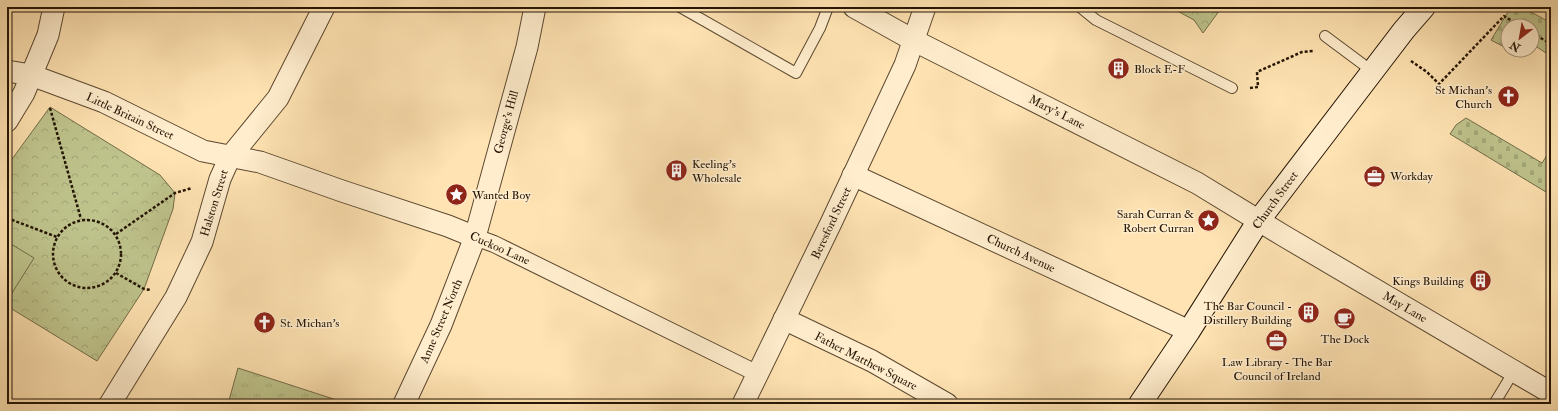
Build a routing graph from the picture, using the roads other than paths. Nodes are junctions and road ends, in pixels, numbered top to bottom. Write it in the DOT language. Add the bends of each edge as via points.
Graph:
graph roads {
  1 [pos="54,7"];
  2 [pos="324,7"];
  3 [pos="535,7"];
  4 [pos="680,7"];
  5 [pos="828,7"];
  6 [pos="854,7"];
  7 [pos="925,7"];
  8 [pos="1080,7"];
  9 [pos="1424,7"];
  10 [pos="1326,36"];
  11 [pos="913,40"];
  12 [pos="7,71"];
  13 [pos="1372,71"];
  14 [pos="31,75"];
  15 [pos="1232,88"];
  16 [pos="7,121"];
  17 [pos="230,157"];
  18 [pos="854,175"];
  19 [pos="1259,220"];
  20 [pos="475,237"];
  21 [pos="784,319"];
  22 [pos="1189,331"];
  23 [pos="1514,371"];
  24 [pos="758,374"];
  25 [pos="1551,393"];
  26 [pos="110,404"];
  27 [pos="404,404"];
  28 [pos="743,404"];
  29 [pos="947,404"];
  30 [pos="1140,404"];
  31 [pos="1494,404"];
  1 -- 14 [label="street" via="48,35"];
  2 -- 17 [label="street, Halston Street" via="278,98"];
  3 -- 20 [label="street, George's Hill" via="527,47"];
  4 -- 5 [label="lane" via="796,73"];
  6 -- 11 [label="street, Mary's Lane"];
  7 -- 11 [label="street, Beresford Street"];
  8 -- 15 [label="lane" via="1096,20"];
  9 -- 13 [label="main road, Church Street"];
  10 -- 13 [label="lane"];
  11 -- 18 [label="street, Beresford Street" via="905,65"];
  11 -- 19 [label="street, Mary's Lane" via="1197,182"];
  12 -- 14 [label="street, Little Britain Street"];
  13 -- 19 [label="main road, Church Street"];
  14 -- 16 [label="street" via="24,93"];
  14 -- 17 [label="street, Little Britain Street" via="104,102 203,151"];
  17 -- 20 [label="street, Cuckoo Lane" via="260,162"];
  17 -- 26 [label="street, Halston Street" via="220,179 202,242 176,297"];
  18 -- 21 [label="street, Beresford Street"];
  18 -- 22 [label="street, Church Avenue"];
  19 -- 22 [label="main road, Church Street"];
  19 -- 23 [label="street, May Lane"];
  20 -- 24 [label="street, Cuckoo Lane"];
  20 -- 27 [label="street, Anne Street North" via="441,325"];
  21 -- 24 [label="street, Beresford Street"];
  21 -- 29 [label="street, Father Matthew Square" via="872,361"];
  22 -- 30 [label="main road, Church Street"];
  23 -- 25 [label="street, May Lane"];
  23 -- 31 [label="lane"];
  24 -- 28 [label="street, Beresford Street"];
}
